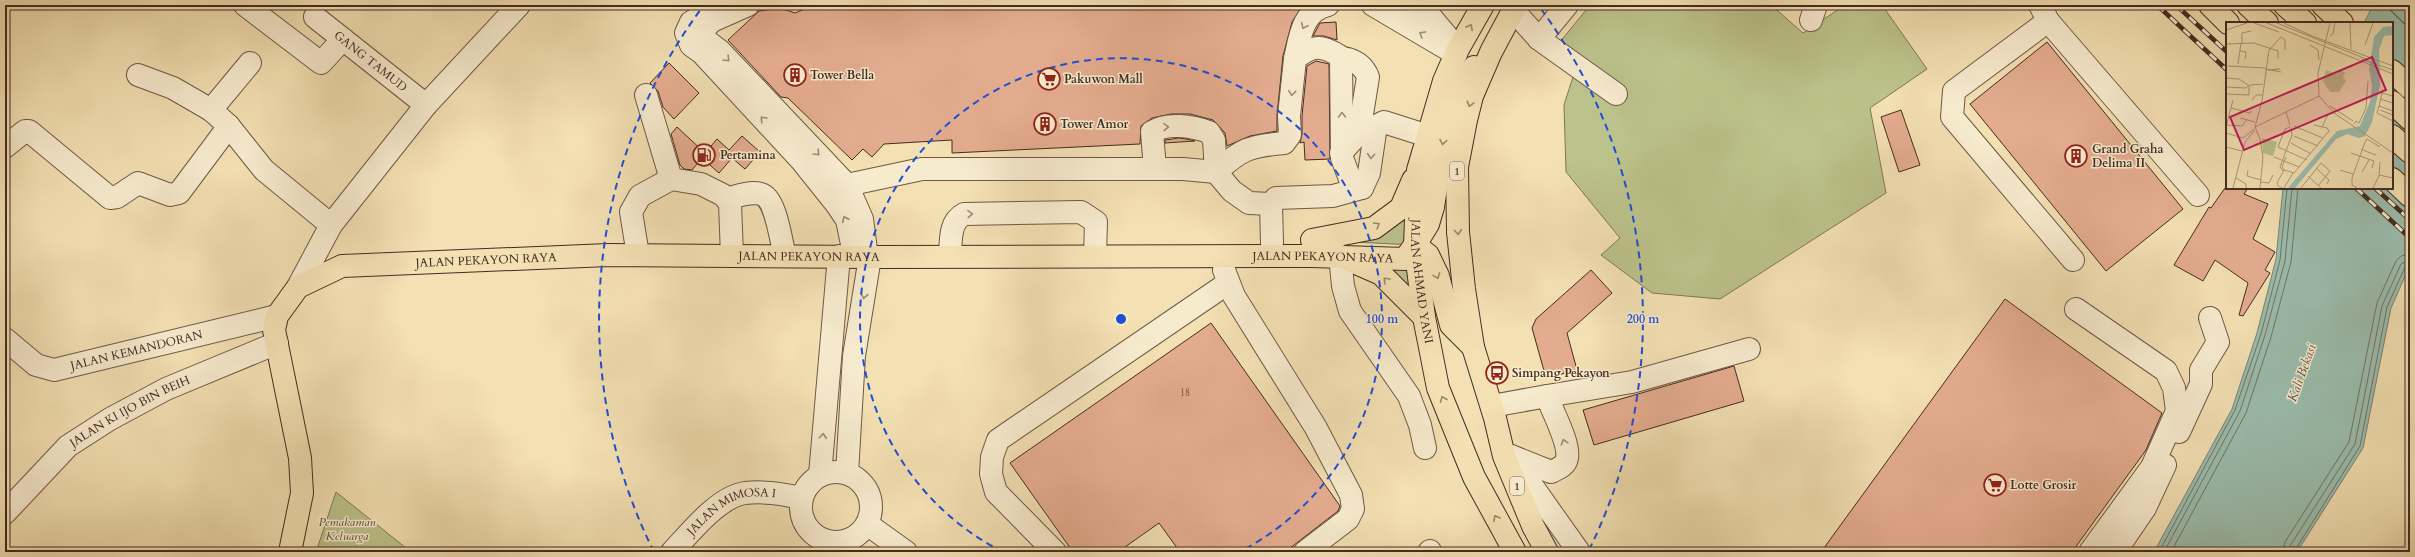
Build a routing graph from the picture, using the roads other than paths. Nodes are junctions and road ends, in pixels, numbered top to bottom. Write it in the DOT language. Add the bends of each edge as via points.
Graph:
graph roads {
  1 [pos="245,5"];
  2 [pos="519,5"];
  3 [pos="723,5"];
  4 [pos="748,5"];
  5 [pos="1328,5"];
  6 [pos="1373,5"];
  7 [pos="1412,5"];
  8 [pos="1483,5"];
  9 [pos="1567,5"];
  10 [pos="2210,5"];
  11 [pos="2248,5"];
  12 [pos="2285,5"];
  13 [pos="2322,5"];
  14 [pos="1514,8"];
  15 [pos="1433,11"];
  16 [pos="2044,13"];
  17 [pos="315,18"];
  18 [pos="2227,22"];
  19 [pos="2266,22"];
  20 [pos="2304,22"];
  21 [pos="2341,22"];
  22 [pos="343,38"];
  23 [pos="1539,39"];
  24 [pos="1457,52"];
  25 [pos="1295,59"];
  26 [pos="250,63"];
  27 [pos="2393,72"];
  28 [pos="138,75"];
  29 [pos="2410,88"];
  30 [pos="1616,94"];
  31 [pos="646,96"];
  32 [pos="2393,103"];
  33 [pos="426,105"];
  34 [pos="211,110"];
  35 [pos="2410,119"];
  36 [pos="229,126"];
  37 [pos="1428,136"];
  38 [pos="2393,137"];
  39 [pos="5,147"];
  40 [pos="2410,152"];
  41 [pos="1154,169"];
  42 [pos="1418,170"];
  43 [pos="1216,172"];
  44 [pos="671,179"];
  45 [pos="2393,180"];
  46 [pos="847,185"];
  47 [pos="1362,188"];
  48 [pos="2198,195"];
  49 [pos="2410,196"];
  50 [pos="727,199"];
  51 [pos="1266,204"];
  52 [pos="331,225"];
  53 [pos="1312,240"];
  54 [pos="1266,243"];
  55 [pos="1415,245"];
  56 [pos="638,255"];
  57 [pos="1095,255"];
  58 [pos="732,256"];
  59 [pos="784,256"];
  60 [pos="952,256"];
  61 [pos="1340,256"];
  62 [pos="858,257"];
  63 [pos="1221,257"];
  64 [pos="2073,260"];
  65 [pos="1228,283"];
  66 [pos="298,287"];
  67 [pos="2076,309"];
  68 [pos="277,316"];
  69 [pos="1424,317"];
  70 [pos="2210,318"];
  71 [pos="5,339"];
  72 [pos="278,344"];
  73 [pos="1473,347"];
  74 [pos="1749,349"];
  75 [pos="1547,396"];
  76 [pos="1494,412"];
  77 [pos="1425,448"];
  78 [pos="1511,456"];
  79 [pos="847,473"];
  80 [pos="820,475"];
  81 [pos="801,498"];
  82 [pos="5,513"];
  83 [pos="868,524"];
  84 [pos="813,544"];
  85 [pos="839,547"];
  86 [pos="290,552"];
  87 [pos="672,552"];
  88 [pos="906,552"];
  89 [pos="1055,552"];
  90 [pos="1305,552"];
  91 [pos="1515,552"];
  92 [pos="1547,552"];
  93 [pos="1555,552"];
  94 [pos="1579,552"];
  95 [pos="2090,552"];
  96 [pos="2115,552"];
  1 -- 22 [label="street" via="321,63"];
  2 -- 33 [label="street"];
  62 -- 3 [label="street, one-way" via="847,220 837,205 801,160 702,53 691,45 686,33 691,22"];
  4 -- 46 [label="street, one-way" via="712,22 702,30 707,41 720,51"];
  5 -- 25 [label="street, one-way" via="1310,14 1301,31"];
  24 -- 6 [label="street, one-way"];
  7 -- 15 [label="street"];
  24 -- 8 [label="main road, JALAN AHMAD YANI, one-way"];
  9 -- 23 [label="street"];
  10 -- 18 [label="main road"];
  11 -- 19 [label="main road"];
  12 -- 20 [label="main road"];
  13 -- 21 [label="main road"];
  14 -- 23 [label="street"];
  14 -- 55 [label="main road, one-way" via="1456,94 1445,129 1428,224"];
  14 -- 73 [label="main road, 1, one-way" via="1472,96 1457,167 1458,232"];
  15 -- 24 [label="street"];
  16 -- 48 [label="street"];
  16 -- 64 [label="street" via="1954,91 1952,117"];
  17 -- 22 [label="street, GANG TAMUD"];
  22 -- 33 [label="street, GANG TAMUD"];
  23 -- 30 [label="street"];
  24 -- 37 [label="main road, JALAN AHMAD YANI" via="1444,81"];
  25 -- 43 [label="street, one-way" via="1289,116 1290,135 1284,143 1262,145 1236,153"];
  25 -- 47 [label="street" via="1306,50 1317,47 1330,50 1341,57 1342,67 1348,59 1364,68 1368,77 1359,133 1342,153 1345,170 1350,179"];
  26 -- 34 [label="street"];
  27 -- 29 [label="main road"];
  28 -- 34 [label="street" via="173,88"];
  31 -- 44 [label="street"];
  32 -- 35 [label="main road"];
  33 -- 52 [label="street"];
  34 -- 36 [label="street"];
  36 -- 39 [label="street" via="179,193 173,195 138,183 117,197 110,198 29,131 25,131"];
  36 -- 52 [label="street" via="264,170"];
  37 -- 42 [label="main road, JALAN AHMAD YANI"];
  37 -- 47 [label="street, one-way" via="1384,122 1376,126 1370,173"];
  38 -- 40 [label="main road"];
  41 -- 43 [label="street"];
  41 -- 43 [label="street, one-way" via="1152,132 1158,127 1181,126 1209,132 1214,140"];
  41 -- 46 [label="street" via="922,169"];
  53 -- 42 [label="main road, one-way" via="1374,228 1401,208"];
  42 -- 55 [label="main road, JALAN AHMAD YANI"];
  43 -- 51 [label="street" via="1232,191 1249,203"];
  44 -- 50 [label="street" via="701,184"];
  44 -- 56 [label="street" via="640,196 631,212"];
  45 -- 49 [label="main road"];
  46 -- 62 [label="street" via="862,219"];
  47 -- 51 [label="street" via="1333,196 1276,198"];
  50 -- 58 [label="street" via="730,203"];
  50 -- 59 [label="street" via="753,193 762,194 768,199 774,210"];
  51 -- 54 [label="street"];
  52 -- 66 [label="street"];
  53 -- 54 [label="main road, JALAN PEKAYON RAYA"];
  53 -- 55 [label="main road, JALAN PEKAYON RAYA"];
  54 -- 57 [label="main road, JALAN PEKAYON RAYA"];
  55 -- 61 [label="main road, JALAN PEKAYON RAYA" via="1404,258"];
  55 -- 69 [label="main road, JALAN AHMAD YANI"];
  55 -- 73 [label="main road, one-way" via="1428,255 1438,276 1451,324"];
  56 -- 58 [label="main road, JALAN PEKAYON RAYA"];
  56 -- 66 [label="main road, JALAN PEKAYON RAYA" via="342,266"];
  57 -- 60 [label="main road, JALAN PEKAYON RAYA"];
  60 -- 57 [label="street, one-way" via="954,225 958,217 964,214 1081,212 1096,222"];
  58 -- 59 [label="main road, JALAN PEKAYON RAYA"];
  59 -- 62 [label="main road, JALAN PEKAYON RAYA"];
  60 -- 62 [label="main road, JALAN PEKAYON RAYA"];
  60 -- 63 [label="main road, JALAN PEKAYON RAYA"];
  61 -- 63 [label="main road, JALAN PEKAYON RAYA"];
  69 -- 61 [label="main road, one-way" via="1381,274"];
  61 -- 77 [label="street" via="1343,286 1350,311 1409,396"];
  62 -- 79 [label="street, one-way"];
  80 -- 62 [label="street, one-way"];
  63 -- 65 [label="street"];
  65 -- 89 [label="street" via="998,440 991,474 996,492"];
  65 -- 90 [label="street" via="1316,428 1351,495 1353,509 1348,519"];
  66 -- 68 [label="main road, JALAN PEKAYON RAYA"];
  67 -- 95 [label="street" via="2166,371 2174,388 2177,411 2152,467"];
  68 -- 71 [label="street, JALAN KEMANDORAN" via="54,370 36,365"];
  68 -- 72 [label="main road" via="274,330"];
  91 -- 69 [label="main road, JALAN AHMAD YANI, one-way" via="1474,477 1438,388"];
  70 -- 96 [label="street" via="2218,342 2201,370 2200,384 2145,508"];
  72 -- 82 [label="street, JALAN KI IJO BIN BEIH" via="166,389 110,419 68,446"];
  72 -- 86 [label="main road" via="300,458 302,493"];
  73 -- 76 [label="main road, 1"];
  74 -- 75 [label="street" via="1632,382"];
  75 -- 76 [label="street"];
  78 -- 75 [label="street, one-way" via="1551,472 1563,466 1567,459 1566,446"];
  76 -- 78 [label="main road"];
  76 -- 92 [label="main road, 1" via="1504,456 1533,526"];
  78 -- 93 [label="main road"];
  78 -- 94 [label="street"];
  79 -- 80 [label="street" via="833,471"];
  79 -- 83 [label="street" via="860,481 869,494 872,510"];
  80 -- 81 [label="street" via="808,484"];
  81 -- 84 [label="street" via="800,512"];
  81 -- 87 [label="street, JALAN MIMOSA I" via="783,494 745,493 714,508"];
  83 -- 85 [label="street" via="860,533"];
  83 -- 88 [label="street"];
  84 -- 85 [label="street" via="827,542"];
}
